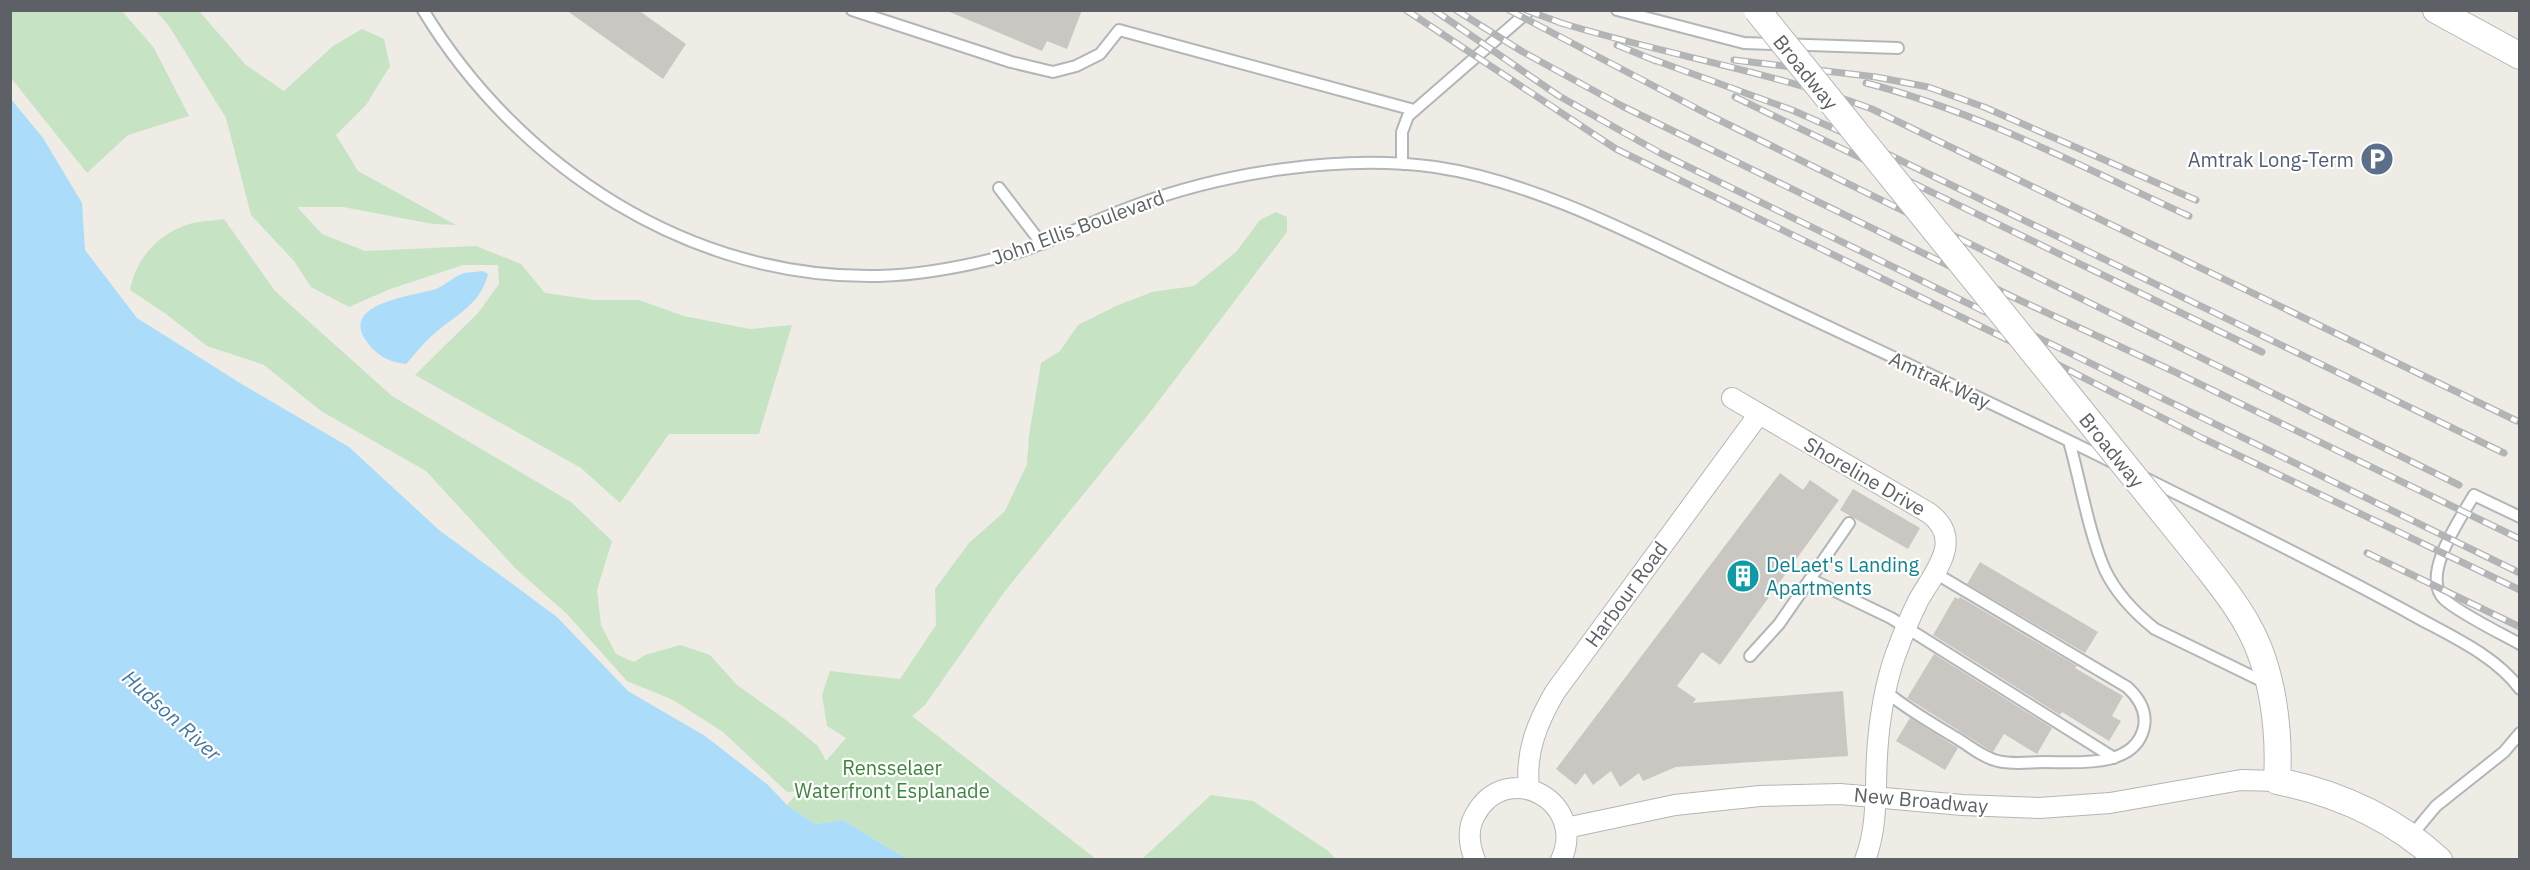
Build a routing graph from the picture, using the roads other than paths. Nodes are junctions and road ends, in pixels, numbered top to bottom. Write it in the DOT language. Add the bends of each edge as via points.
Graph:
graph roads {
  1 [pos="423,10"];
  2 [pos="852,10"];
  3 [pos="1530,10"];
  4 [pos="1617,10"];
  5 [pos="1757,10"];
  6 [pos="2436,10"];
  7 [pos="1898,48"];
  8 [pos="2520,56"];
  9 [pos="1414,110"];
  10 [pos="1402,164"];
  11 [pos="1502,183"];
  12 [pos="999,188"];
  13 [pos="1042,244"];
  14 [pos="1732,398"];
  15 [pos="1759,414"];
  16 [pos="2069,441"];
  17 [pos="2520,517"];
  18 [pos="1849,523"];
  19 [pos="1935,573"];
  20 [pos="1810,579"];
  21 [pos="1905,628"];
  22 [pos="2520,644"];
  23 [pos="1750,656"];
  24 [pos="2269,684"];
  25 [pos="2520,689"];
  26 [pos="1885,691"];
  27 [pos="2520,733"];
  28 [pos="2114,758"];
  29 [pos="2277,781"];
  30 [pos="1529,789"];
  31 [pos="1876,796"];
  32 [pos="1566,828"];
  33 [pos="2410,836"];
  34 [pos="1475,860"];
  35 [pos="1561,860"];
  36 [pos="1865,860"];
  37 [pos="2439,860"];
  1 -- 13 [label="lane, John Ellis Boulevard" via="472,82 536,147 612,201 698,244 789,269 882,276 978,262"];
  2 -- 9 [label="lane" via="1042,71 1064,70 1087,61 1100,54 1119,30"];
  3 -- 9 [label="lane"];
  4 -- 7 [label="lane" via="1744,43"];
  5 -- 24 [label="street, Broadway, bridge" via="2222,587 2248,625"];
  6 -- 8 [label="street"];
  9 -- 10 [label="lane" via="1402,132"];
  10 -- 11 [label="lane, John Ellis Boulevard" via="1456,171"];
  10 -- 13 [label="lane, John Ellis Boulevard" via="1321,167 1219,180 1128,208"];
  11 -- 16 [label="lane, Amtrak Way" via="1616,227"];
  12 -- 13 [label="lane"];
  14 -- 15 [label="street, Shoreline Drive"];
  15 -- 19 [label="street, Shoreline Drive" via="1936,518 1946,540 1944,556"];
  15 -- 30 [label="street, Harbour Road" via="1555,692 1530,749"];
  16 -- 24 [label="lane" via="2098,550 2116,589 2156,629"];
  16 -- 25 [label="lane, Amtrak Way" via="2366,589 2489,659"];
  17 -- 22 [label="lane" via="2474,495 2439,562 2436,579 2444,598"];
  18 -- 20 [label="lane"];
  19 -- 21 [label="street, Shoreline Drive"];
  19 -- 28 [label="lane" via="2133,693 2145,718 2142,734 2132,748"];
  20 -- 21 [label="lane"];
  20 -- 23 [label="lane" via="1779,624"];
  21 -- 26 [label="street, Shoreline Drive"];
  21 -- 28 [label="lane"];
  24 -- 29 [label="street, Broadway" via="2278,742"];
  26 -- 28 [label="lane" via="1905,707 1998,761 2084,762"];
  26 -- 31 [label="street, Shoreline Drive"];
  27 -- 33 [label="lane" via="2504,752 2436,806"];
  29 -- 31 [label="street, New Broadway" via="2241,780 2110,802 2039,808"];
  29 -- 33 [label="street" via="2354,805"];
  30 -- 32 [label="street" via="1553,802"];
  30 -- 34 [label="street" via="1501,790 1477,811 1470,831"];
  31 -- 32 [label="street, New Broadway" via="1731,798"];
  31 -- 36 [label="street, Shoreline Drive" via="1873,835"];
  32 -- 35 [label="street" via="1566,848"];
  33 -- 37 [label="street"];
}
